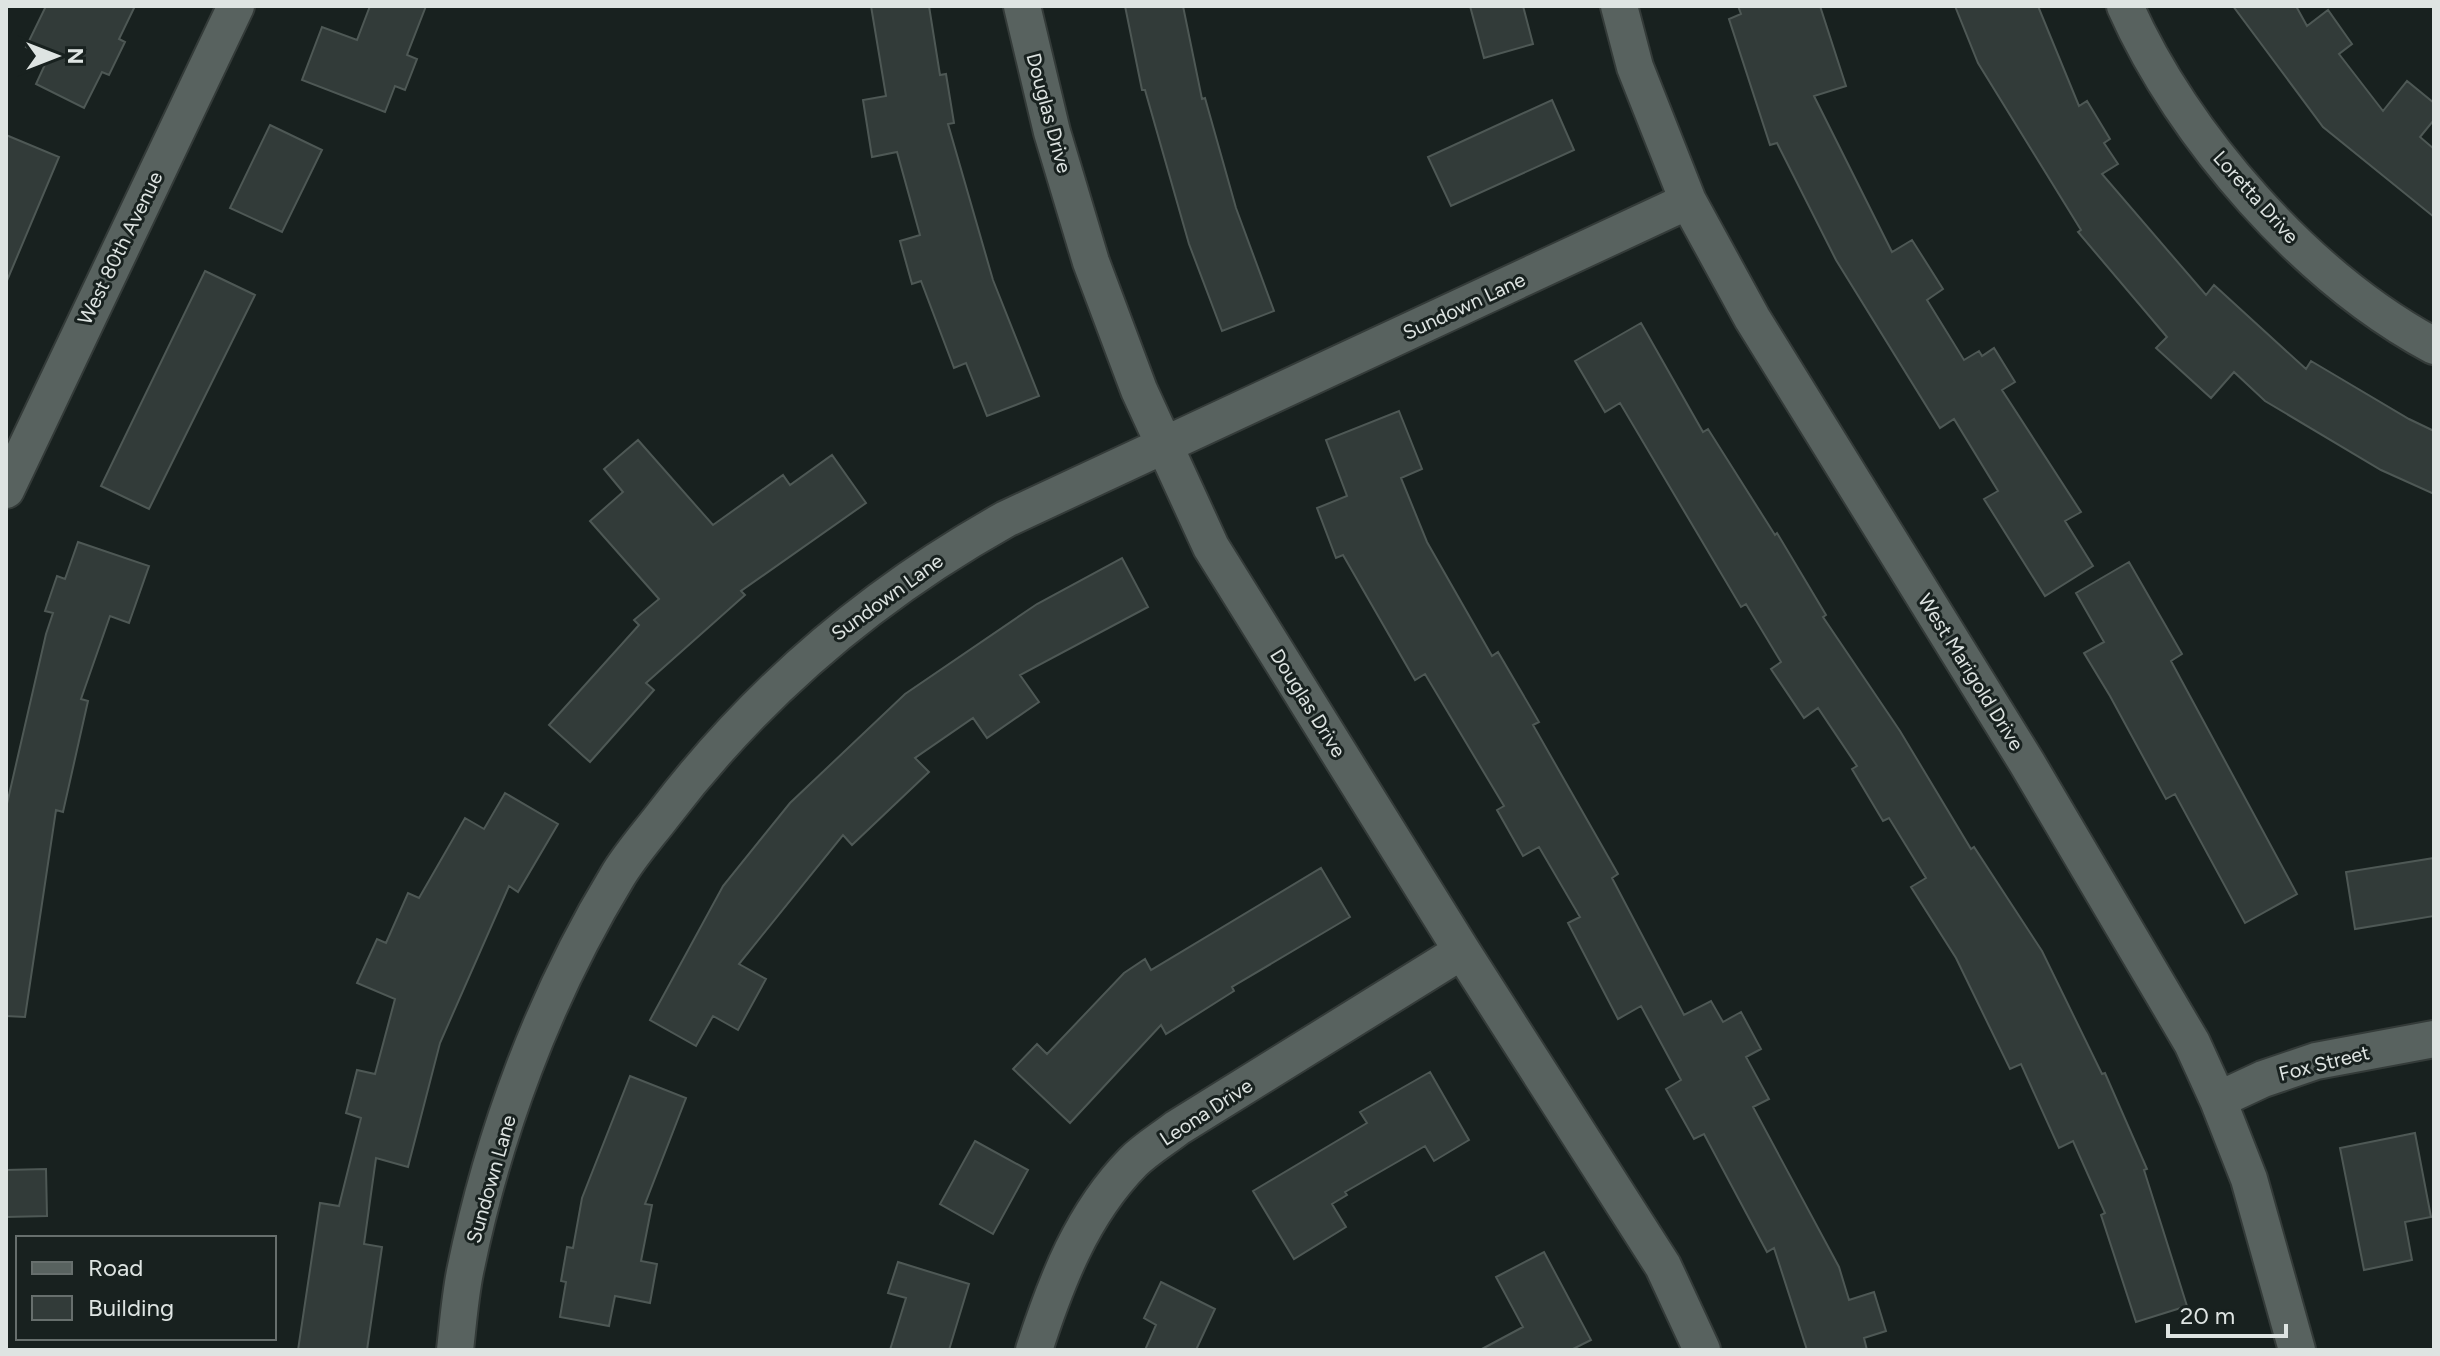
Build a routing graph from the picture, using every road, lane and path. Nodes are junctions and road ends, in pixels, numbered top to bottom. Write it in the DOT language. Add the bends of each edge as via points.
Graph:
graph roads {
  1 [pos="236,6"];
  2 [pos="1022,6"];
  3 [pos="1619,6"];
  4 [pos="2125,6"];
  5 [pos="1688,201"];
  6 [pos="2434,346"];
  7 [pos="1165,446"];
  8 [pos="6,490"];
  9 [pos="1462,951"];
  10 [pos="2434,1039"];
  11 [pos="2218,1100"];
  12 [pos="455,1350"];
  13 [pos="1034,1350"];
  14 [pos="1702,1350"];
  15 [pos="2297,1350"];
  1 -- 8 [label="street, West 80th Avenue"];
  2 -- 7 [label="street, Douglas Drive" via="1091,262"];
  3 -- 5 [label="street, West Marigold Drive" via="1635,67"];
  4 -- 6 [label="street, Loretta Drive" via="2191,122 2279,226 2362,299"];
  5 -- 7 [label="street, Sundown Lane"];
  5 -- 11 [label="street, West Marigold Drive" via="1752,318 2137,949 2192,1043"];
  7 -- 9 [label="street, Douglas Drive" via="1211,547"];
  7 -- 12 [label="street, Sundown Lane" via="1006,519 914,575 823,644 757,705 679,794 619,874 553,1000 498,1139 465,1274"];
  9 -- 13 [label="street, Leona Drive" via="1177,1128 1134,1161 1097,1207 1067,1259"];
  9 -- 14 [label="street, Douglas Drive" via="1663,1266"];
  10 -- 11 [label="street, Fox Street" via="2316,1061"];
  11 -- 15 [label="street, West Marigold Drive" via="2249,1179"];
}
